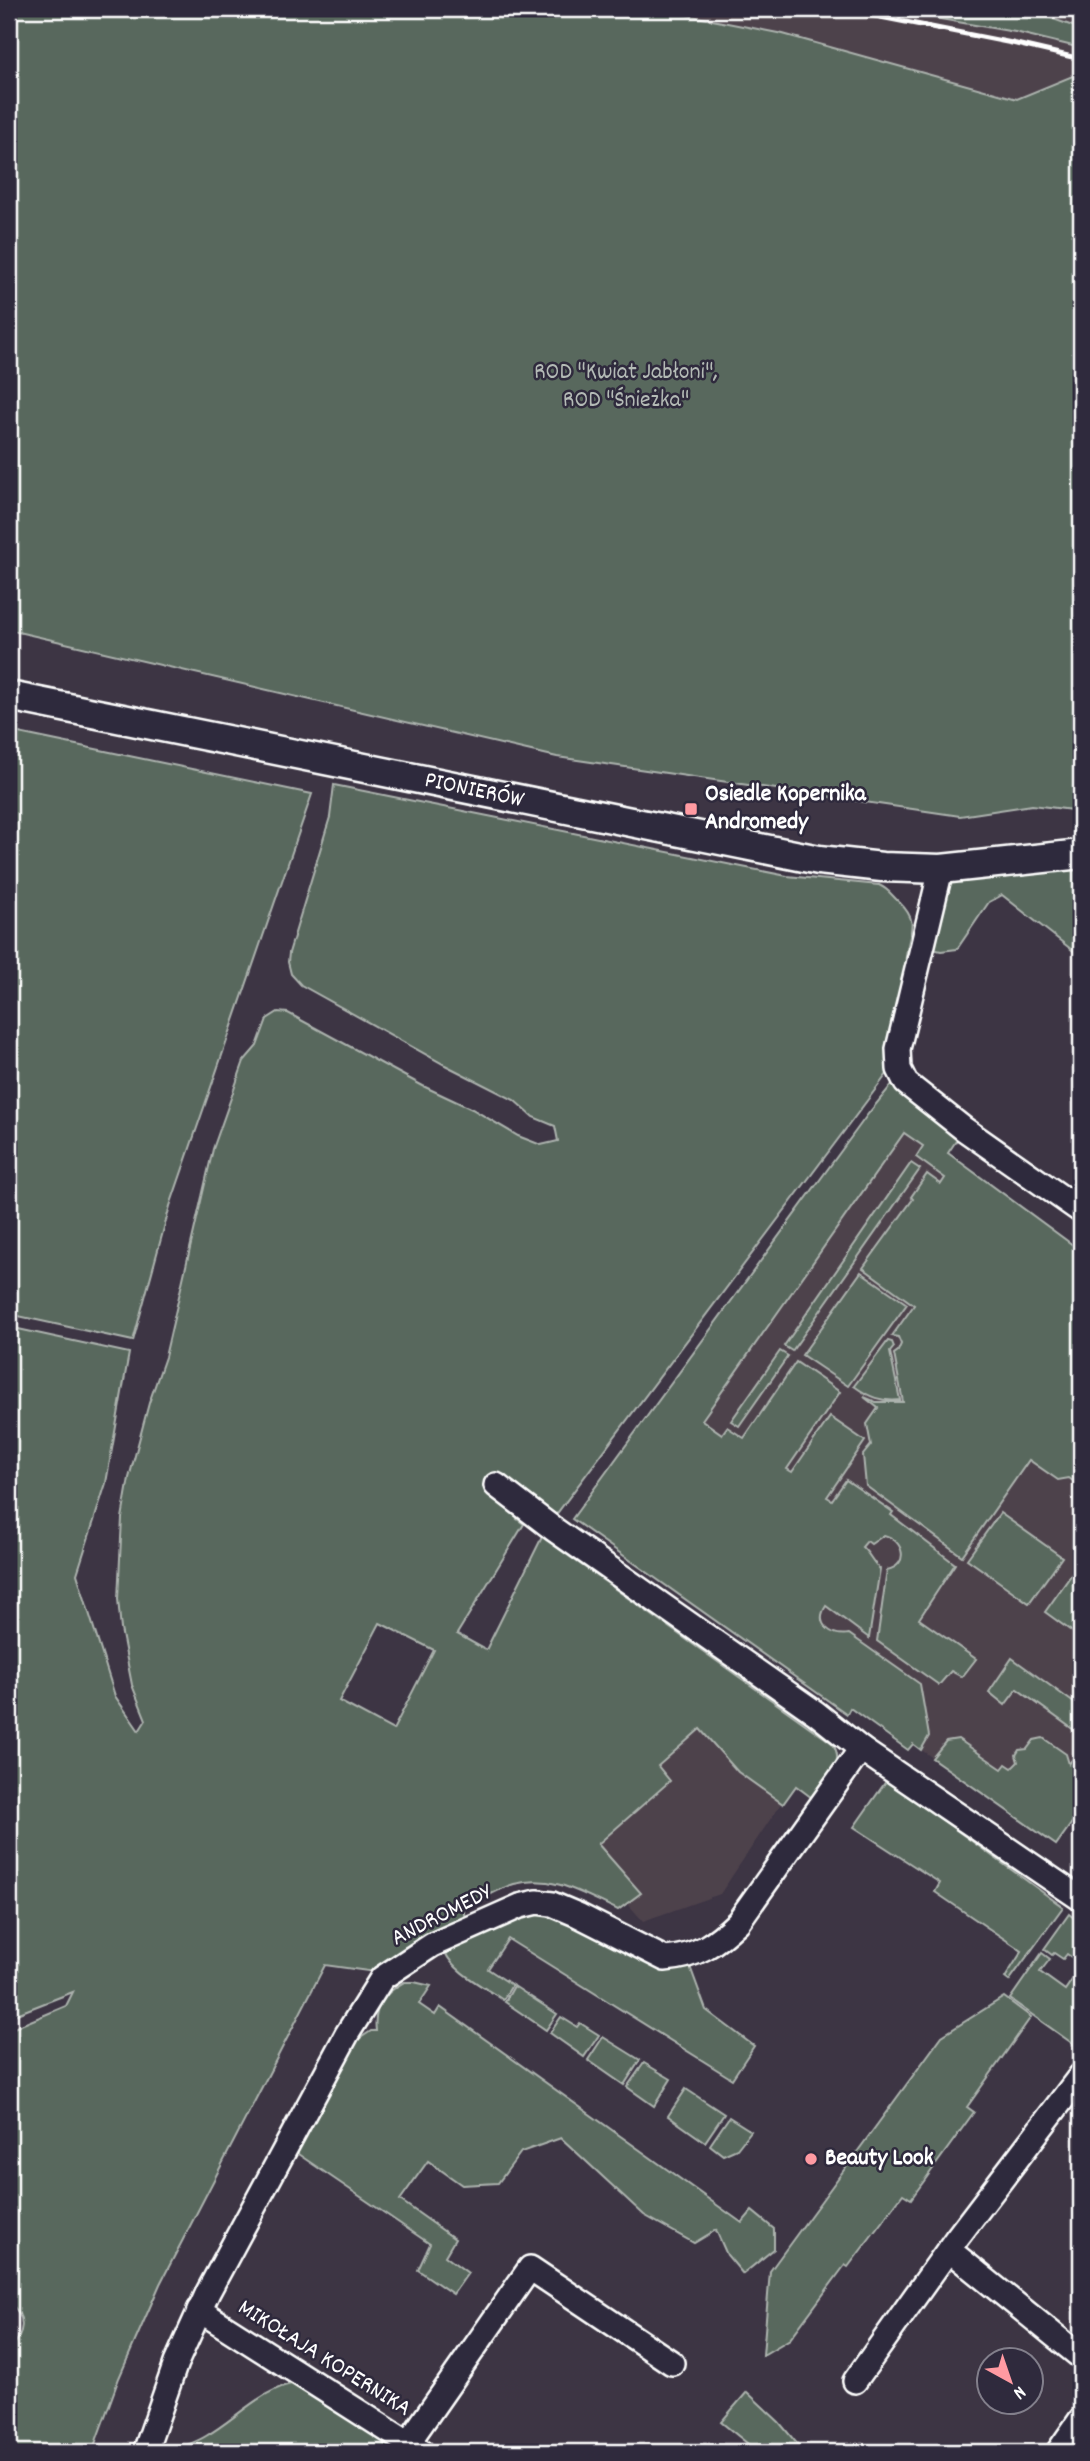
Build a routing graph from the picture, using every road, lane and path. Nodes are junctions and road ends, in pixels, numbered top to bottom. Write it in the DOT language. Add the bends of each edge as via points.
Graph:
graph roads {
  1 [pos="9,696"];
  2 [pos="1081,854"];
  3 [pos="941,869"];
  4 [pos="1081,1211"];
  5 [pos="496,1485"];
  6 [pos="861,1749"];
  7 [pos="1081,1899"];
  8 [pos="1081,2075"];
  9 [pos="949,2250"];
  10 [pos="199,2310"];
  11 [pos="1081,2357"];
  12 [pos="672,2363"];
  13 [pos="855,2381"];
  14 [pos="1081,2419"];
  15 [pos="415,2448"];
  16 [pos="145,2452"];
  17 [pos="1058,2452"];
  1 -- 3 [label="street, PIONIERÓW" via="819,860"];
  2 -- 3 [label="street, PIONIERÓW"];
  3 -- 4 [label="street" via="898,1049 901,1076 964,1129"];
  5 -- 6 [label="street"];
  6 -- 7 [label="street"];
  6 -- 10 [label="street, ANDROMEDY" via="738,1922 700,1952 665,1959 569,1911 537,1902 432,1945 382,1978 347,2034"];
  8 -- 9 [label="street"];
  9 -- 11 [label="street"];
  9 -- 13 [label="street"];
  10 -- 15 [label="street, MIKOŁAJA KOPERNIKA"];
  10 -- 16 [label="street, ANDROMEDY"];
  12 -- 15 [label="street" via="530,2268"];
  14 -- 17 [label="street"];
}
